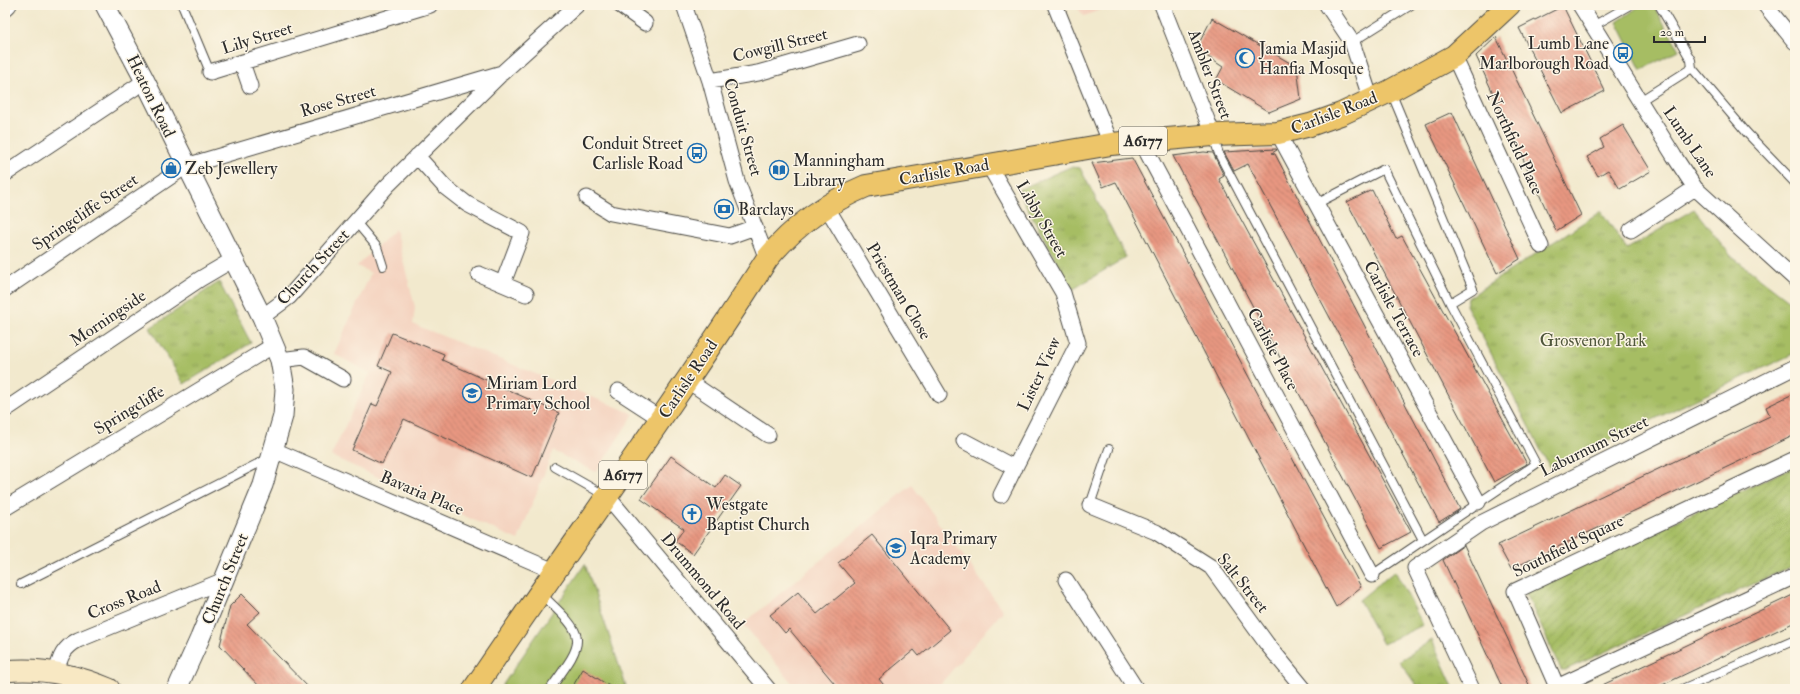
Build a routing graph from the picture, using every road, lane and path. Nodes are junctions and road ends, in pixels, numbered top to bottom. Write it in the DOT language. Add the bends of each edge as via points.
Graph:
graph roads {
  1 [pos="9,5"];
  2 [pos="105,5"];
  3 [pos="182,5"];
  4 [pos="430,5"];
  5 [pos="577,5"];
  6 [pos="620,5"];
  7 [pos="684,5"];
  8 [pos="1055,5"];
  9 [pos="1162,5"];
  10 [pos="1326,5"];
  11 [pos="1411,5"];
  12 [pos="1509,5"];
  13 [pos="1580,5"];
  14 [pos="1630,5"];
  15 [pos="1659,5"];
  16 [pos="1765,5"];
  17 [pos="5,9"];
  18 [pos="645,23"];
  19 [pos="1593,26"];
  20 [pos="1793,36"];
  21 [pos="1352,42"];
  22 [pos="858,44"];
  23 [pos="1454,56"];
  24 [pos="242,62"];
  25 [pos="1692,68"];
  26 [pos="210,72"];
  27 [pos="502,73"];
  28 [pos="145,81"];
  29 [pos="710,81"];
  30 [pos="250,86"];
  31 [pos="1380,95"];
  32 [pos="1640,101"];
  33 [pos="1278,133"];
  34 [pos="1212,135"];
  35 [pos="1141,141"];
  36 [pos="1111,144"];
  37 [pos="417,156"];
  38 [pos="988,164"];
  39 [pos="186,166"];
  40 [pos="5,174"];
  41 [pos="1795,183"];
  42 [pos="1695,188"];
  43 [pos="588,198"];
  44 [pos="1316,204"];
  45 [pos="826,206"];
  46 [pos="356,221"];
  47 [pos="755,227"];
  48 [pos="1631,230"];
  49 [pos="1541,246"];
  50 [pos="234,259"];
  51 [pos="767,259"];
  52 [pos="383,266"];
  53 [pos="479,274"];
  54 [pos="1795,279"];
  55 [pos="502,283"];
  56 [pos="5,290"];
  57 [pos="1063,293"];
  58 [pos="526,294"];
  59 [pos="1450,303"];
  60 [pos="262,316"];
  61 [pos="277,352"];
  62 [pos="1795,367"];
  63 [pos="343,379"];
  64 [pos="688,381"];
  65 [pos="618,391"];
  66 [pos="939,395"];
  67 [pos="5,410"];
  68 [pos="661,419"];
  69 [pos="768,435"];
  70 [pos="964,440"];
  71 [pos="1109,449"];
  72 [pos="273,453"];
  73 [pos="1795,459"];
  74 [pos="555,467"];
  75 [pos="1015,468"];
  76 [pos="1001,495"];
  77 [pos="608,497"];
  78 [pos="1478,502"];
  79 [pos="1090,505"];
  80 [pos="5,508"];
  81 [pos="1423,540"];
  82 [pos="554,571"];
  83 [pos="1372,575"];
  84 [pos="1795,576"];
  85 [pos="224,580"];
  86 [pos="1066,580"];
  87 [pos="22,584"];
  88 [pos="539,592"];
  89 [pos="1795,640"];
  90 [pos="5,671"];
  91 [pos="56,673"];
  92 [pos="1558,688"];
  93 [pos="109,689"];
  94 [pos="177,689"];
  95 [pos="474,689"];
  96 [pos="550,689"];
  97 [pos="768,689"];
  98 [pos="1136,689"];
  99 [pos="1304,689"];
  100 [pos="1472,689"];
  101 [pos="1682,689"];
  1 -- 17 [label="street"];
  2 -- 28 [label="street, Heaton Road"];
  3 -- 26 [label="lane"];
  4 -- 24 [label="street, Lily Street"];
  5 -- 27 [label="street, Church Street"];
  6 -- 18 [label="street"];
  7 -- 29 [label="street, Conduit Street"];
  8 -- 36 [label="street"];
  9 -- 34 [label="street, Ambler Street"];
  10 -- 21 [label="street"];
  11 -- 21 [label="lane"];
  12 -- 23 [label="main road, Carlisle Road / A6177"];
  13 -- 19 [label="street, Lumb Lane"];
  14 -- 19 [label="lane"];
  15 -- 25 [label="lane" via="1691,60"];
  16 -- 20 [label="street"];
  19 -- 32 [label="street, Lumb Lane"];
  21 -- 31 [label="street"];
  22 -- 29 [label="street, Cowgill Street" via="758,72"];
  23 -- 31 [label="main road, Carlisle Road / A6177"];
  23 -- 49 [label="street, Northfield Place"];
  24 -- 26 [label="street, Lily Street"];
  24 -- 30 [label="street"];
  25 -- 32 [label="lane"];
  25 -- 41 [label="lane" via="1747,133"];
  27 -- 37 [label="street, Church Street"];
  27 -- 39 [label="street, Rose Street"];
  28 -- 39 [label="street, Heaton Road"];
  28 -- 40 [label="street"];
  29 -- 47 [label="street, Conduit Street" via="737,181"];
  31 -- 33 [label="main road, Carlisle Road / A6177" via="1310,125"];
  31 -- 59 [label="lane" via="1472,289"];
  32 -- 42 [label="street, Lumb Lane"];
  33 -- 34 [label="main road, Carlisle Road / A6177"];
  33 -- 44 [label="street, Carlisle Terrace"];
  34 -- 35 [label="main road, Carlisle Road / A6177"];
  34 -- 81 [label="lane" via="1219,154"];
  35 -- 36 [label="main road, Carlisle Road / A6177"];
  35 -- 83 [label="street, Carlisle Place"];
  36 -- 38 [label="main road, Carlisle Road / A6177"];
  37 -- 46 [label="street, Church Street"];
  37 -- 55 [label="street" via="445,187 467,204 522,233"];
  38 -- 45 [label="main road, Carlisle Road / A6177" via="866,186"];
  38 -- 57 [label="street, Libby Street"];
  39 -- 50 [label="street, Heaton Road"];
  39 -- 56 [label="street, Springcliffe Street"];
  42 -- 48 [label="street"];
  42 -- 54 [label="street, Lumb Lane"];
  43 -- 47 [label="street" via="611,213 730,236"];
  44 -- 59 [label="lane" via="1384,170"];
  44 -- 78 [label="street, Carlisle Terrace"];
  45 -- 51 [label="main road, Carlisle Road / A6177" via="779,244"];
  45 -- 66 [label="street, Priestman Close"];
  46 -- 52 [label="lane" via="377,247"];
  46 -- 60 [label="street, Church Street" via="289,297"];
  47 -- 51 [label="street, Conduit Street"];
  50 -- 60 [label="street, Heaton Road"];
  50 -- 67 [label="street, Morningside" via="200,279"];
  51 -- 64 [label="main road, Carlisle Road / A6177"];
  53 -- 55 [label="street"];
  55 -- 58 [label="street"];
  57 -- 75 [label="street, Lister View" via="1078,343"];
  59 -- 78 [label="lane" via="1536,464"];
  60 -- 61 [label="street, Church Street"];
  61 -- 63 [label="street" via="304,357"];
  61 -- 72 [label="street, Church Street" via="285,389 282,416"];
  61 -- 80 [label="street, Springcliffe"];
  62 -- 100 [label="street, Laburnum Street" via="1481,523 1415,568"];
  64 -- 68 [label="main road, Carlisle Road / A6177"];
  64 -- 69 [label="street"];
  65 -- 68 [label="street"];
  68 -- 77 [label="main road, Carlisle Road / A6177"];
  70 -- 75 [label="street"];
  71 -- 79 [label="lane"];
  72 -- 82 [label="street, Bavaria Place"];
  72 -- 85 [label="street, Church Street" via="263,485"];
  72 -- 87 [label="lane"];
  73 -- 92 [label="street, Southfield Square" via="1515,590"];
  74 -- 77 [label="lane"];
  75 -- 76 [label="street, Lister View"];
  77 -- 82 [label="main road, Carlisle Road / A6177"];
  77 -- 97 [label="street, Drummond Road"];
  78 -- 81 [label="lane"];
  79 -- 99 [label="street, Salt Street" via="1156,532 1211,567 1267,644"];
  81 -- 83 [label="lane"];
  82 -- 88 [label="main road, Carlisle Road / A6177"];
  84 -- 92 [label="street, Southfield Square"];
  85 -- 91 [label="street, Cross Road" via="78,640 62,653"];
  85 -- 94 [label="street, Church Street"];
  86 -- 98 [label="street"];
  88 -- 95 [label="main road, Carlisle Road / A6177"];
  88 -- 96 [label="lane" via="564,616 578,637 576,650"];
  89 -- 101 [label="lane"];
  90 -- 91 [label="main road" via="37,670"];
  91 -- 93 [label="main road"];
}
